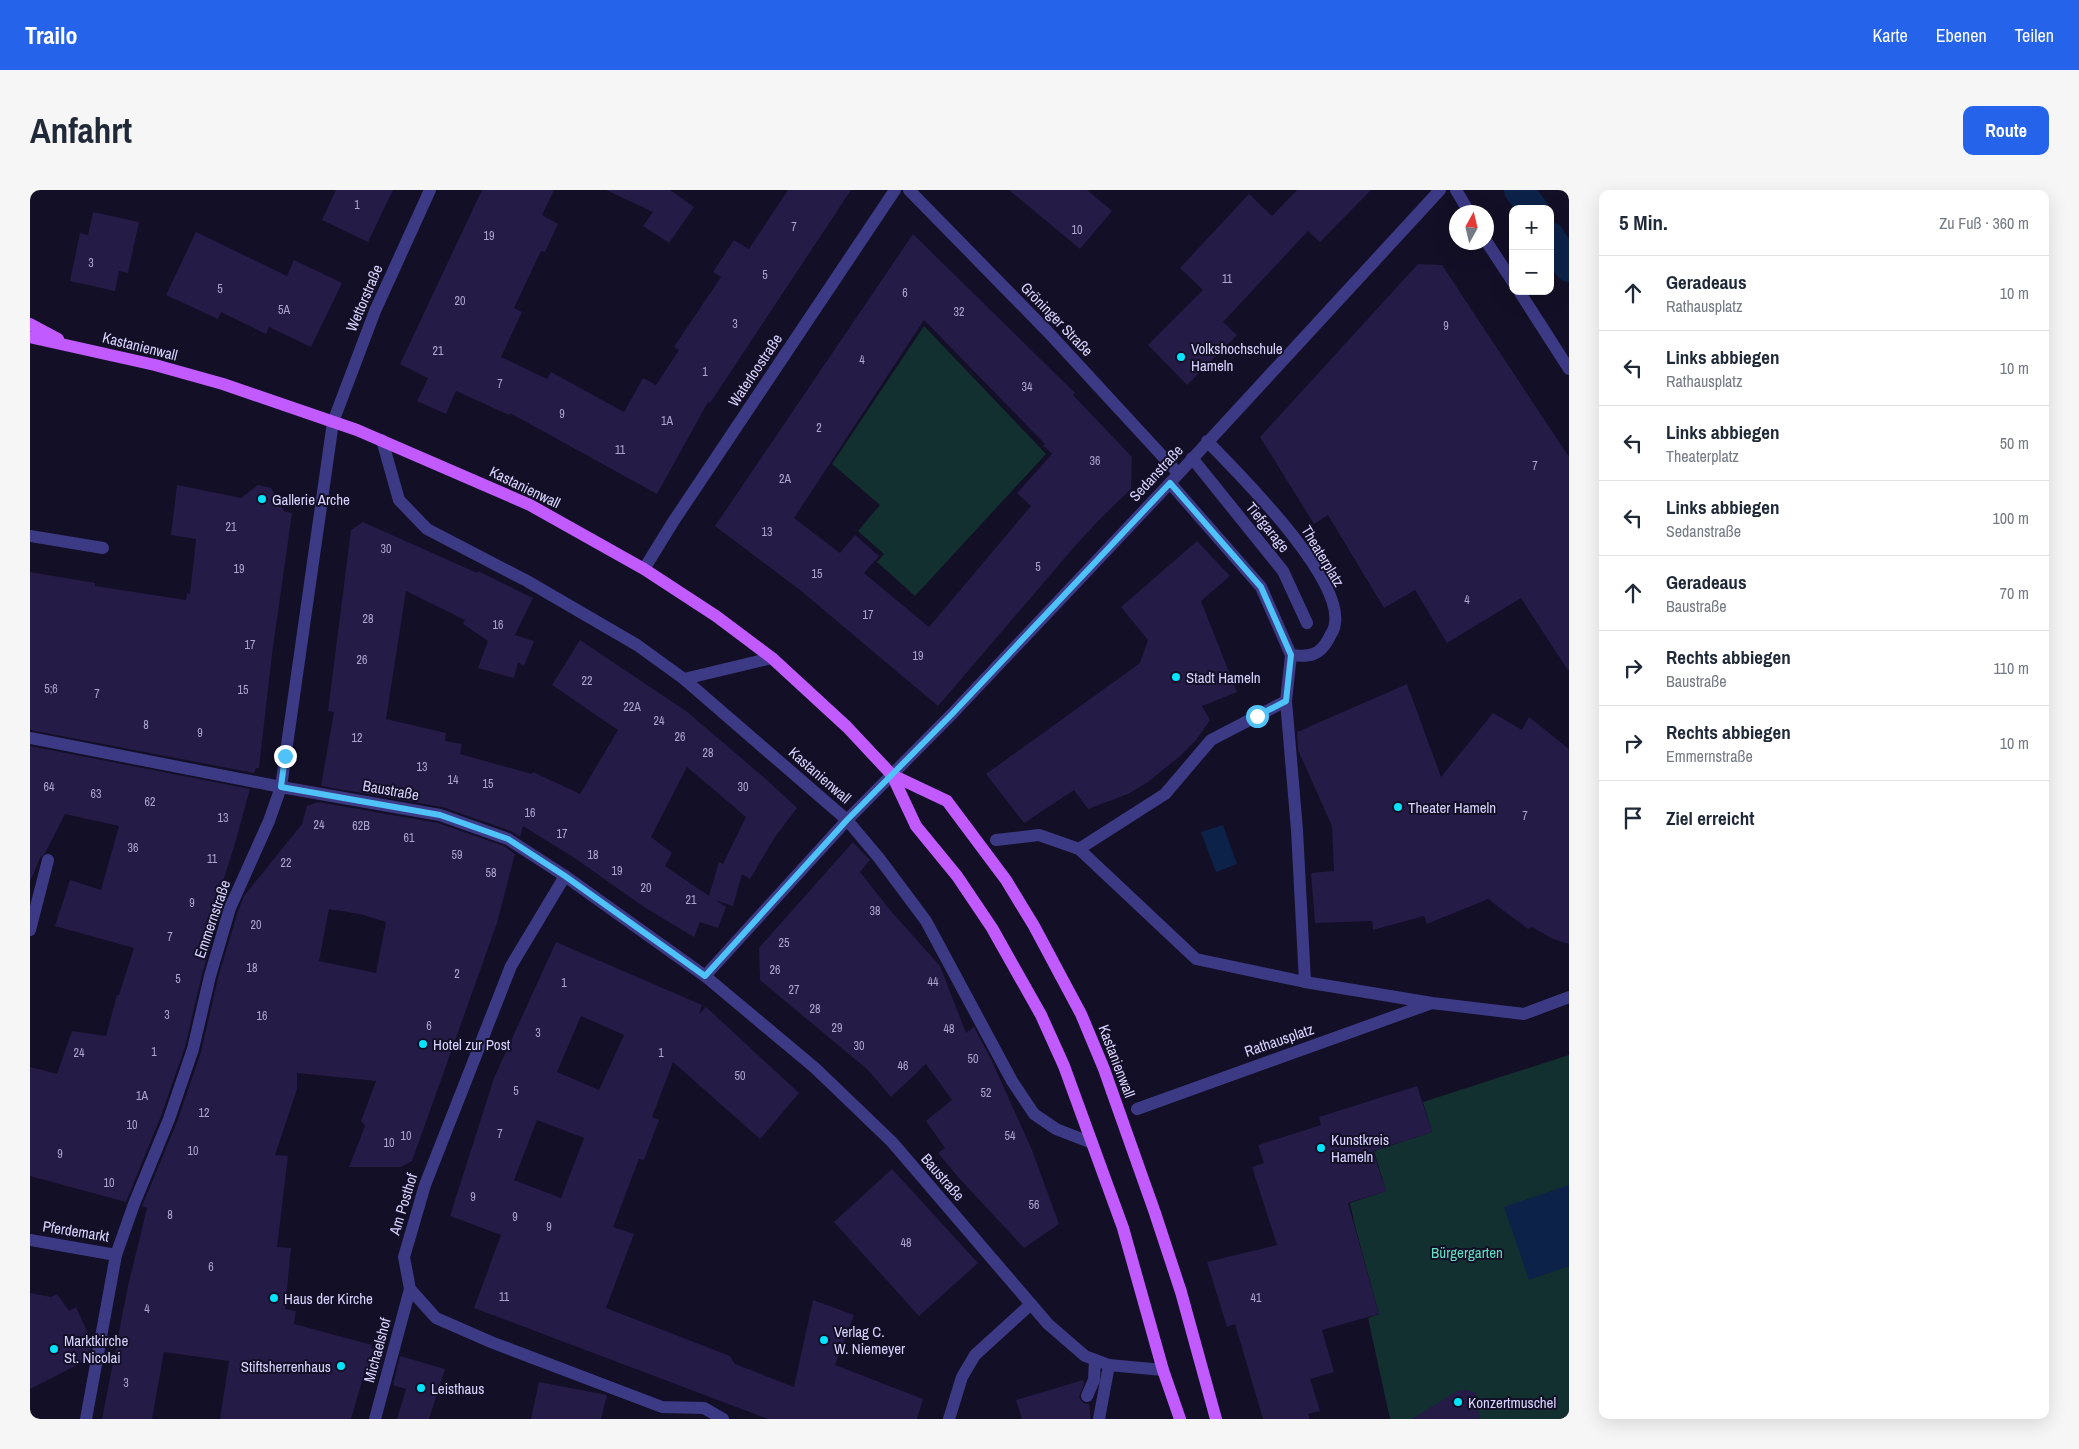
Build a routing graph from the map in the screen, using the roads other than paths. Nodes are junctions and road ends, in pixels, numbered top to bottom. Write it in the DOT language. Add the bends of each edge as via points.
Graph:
graph roads {
  1 [pos="430,190"];
  2 [pos="895,190"];
  3 [pos="909,190"];
  4 [pos="1440,190"];
  5 [pos="1456,190"];
  6 [pos="1465,205"];
  7 [pos="1492,250"];
  8 [pos="1509,276"];
  9 [pos="1522,295"];
  10 [pos="30,324"];
  11 [pos="30,337"];
  12 [pos="68,345"];
  13 [pos="1569,369"];
  14 [pos="333,422"];
  15 [pos="382,440"];
  16 [pos="1207,441"];
  17 [pos="1192,458"];
  18 [pos="1178,473"];
  19 [pos="1170,483"];
  20 [pos="30,536"];
  21 [pos="102,548"];
  22 [pos="644,569"];
  23 [pos="1307,623"];
  24 [pos="1291,655"];
  25 [pos="772,658"];
  26 [pos="684,679"];
  27 [pos="1286,701"];
  28 [pos="30,738"];
  29 [pos="892,775"];
  30 [pos="281,787"];
  31 [pos="847,820"];
  32 [pos="996,840"];
  33 [pos="1079,849"];
  34 [pos="48,860"];
  35 [pos="565,876"];
  36 [pos="30,930"];
  37 [pos="705,976"];
  38 [pos="1304,982"];
  39 [pos="1569,997"];
  40 [pos="1432,1003"];
  41 [pos="1137,1109"];
  42 [pos="1092,1143"];
  43 [pos="30,1240"];
  44 [pos="116,1255"];
  45 [pos="410,1289"];
  46 [pos="1031,1304"];
  47 [pos="1095,1360"];
  48 [pos="1109,1365"];
  49 [pos="1163,1370"];
  50 [pos="1087,1396"];
  51 [pos="662,1413"];
  52 [pos="86,1419"];
  53 [pos="375,1419"];
  54 [pos="723,1419"];
  55 [pos="949,1419"];
  56 [pos="1099,1419"];
  57 [pos="1180,1419"];
  58 [pos="1216,1419"];
  1 -- 14 [label="street, Wettorstraße" via="374,311"];
  2 -- 22 [label="street, Waterloostraße"];
  3 -- 18 [label="street, Gröninger Straße" via="1050,333"];
  4 -- 16 [label="street, Sedanstraße"];
  5 -- 6 [label="street"];
  7 -- 8 [label="street"];
  9 -- 13 [label="street"];
  10 -- 12 [label="main road"];
  11 -- 12 [label="main road, Kastanienwall"];
  12 -- 14 [label="main road, Kastanienwall" via="223,384"];
  14 -- 15 [label="main road, Kastanienwall"];
  14 -- 30 [label="street, Emmernstraße"];
  15 -- 22 [label="main road, Kastanienwall" via="530,505"];
  15 -- 26 [label="street, Kastanienwall" via="398,500 427,529 527,581 629,640"];
  16 -- 17 [label="street, Sedanstraße"];
  16 -- 24 [label="street, Theaterplatz" via="1265,501 1303,548 1334,608 1334,627 1324,648 1306,657"];
  17 -- 18 [label="street, Sedanstraße"];
  17 -- 23 [label="street, Tiefgarage" via="1283,571"];
  18 -- 19 [label="street, Sedanstraße"];
  19 -- 24 [label="street" via="1261,587"];
  19 -- 29 [label="street, Sedanstraße"];
  20 -- 21 [label="street"];
  22 -- 25 [label="main road, Kastanienwall" via="716,616"];
  24 -- 27 [label="street"];
  25 -- 26 [label="street"];
  25 -- 29 [label="main road, Kastanienwall" via="847,727"];
  26 -- 31 [label="street, Kastanienwall"];
  27 -- 33 [label="street" via="1211,740 1165,794"];
  27 -- 38 [label="street" via="1297,830"];
  28 -- 30 [label="street, Baustraße"];
  29 -- 31 [label="street"];
  29 -- 42 [label="main road, Kastanienwall" via="916,826 957,876 987,921 1041,1015"];
  29 -- 58 [label="main road, Kastanienwall" via="947,801 1006,880 1081,1014 1155,1213"];
  30 -- 35 [label="street, Baustraße" via="440,815 508,839"];
  30 -- 44 [label="street, Emmernstraße" via="230,908 193,1049"];
  31 -- 37 [label="street"];
  31 -- 42 [label="street, Kastanienwall" via="926,921 1012,1081 1034,1114 1056,1130"];
  32 -- 33 [label="street, Rathausplatz" via="1039,835"];
  33 -- 38 [label="street, Rathausplatz" via="1196,959"];
  34 -- 36 [label="street"];
  35 -- 37 [label="street, Baustraße"];
  35 -- 45 [label="street, Am Posthof" via="511,966 425,1185 404,1257"];
  37 -- 46 [label="street, Baustraße" via="815,1068 892,1142"];
  38 -- 40 [label="street, Rathausplatz"];
  39 -- 40 [label="street, Rathausplatz" via="1524,1014"];
  40 -- 41 [label="street, Rathausplatz"];
  42 -- 49 [label="main road, Kastanienwall" via="1123,1228"];
  43 -- 44 [label="street, Pferdemarkt"];
  44 -- 52 [label="street, Emmernstraße"];
  45 -- 51 [label="street" via="436,1318"];
  45 -- 53 [label="street, Michaelshof"];
  46 -- 47 [label="street, Baustraße" via="1077,1350"];
  46 -- 55 [label="street" via="974,1355 962,1377"];
  47 -- 48 [label="street, Baustraße"];
  47 -- 50 [label="street" via="1094,1380"];
  48 -- 49 [label="street, Baustraße"];
  48 -- 56 [label="street"];
  49 -- 57 [label="main road, Kastanienwall"];
  51 -- 54 [label="street" via="704,1408"];
}
